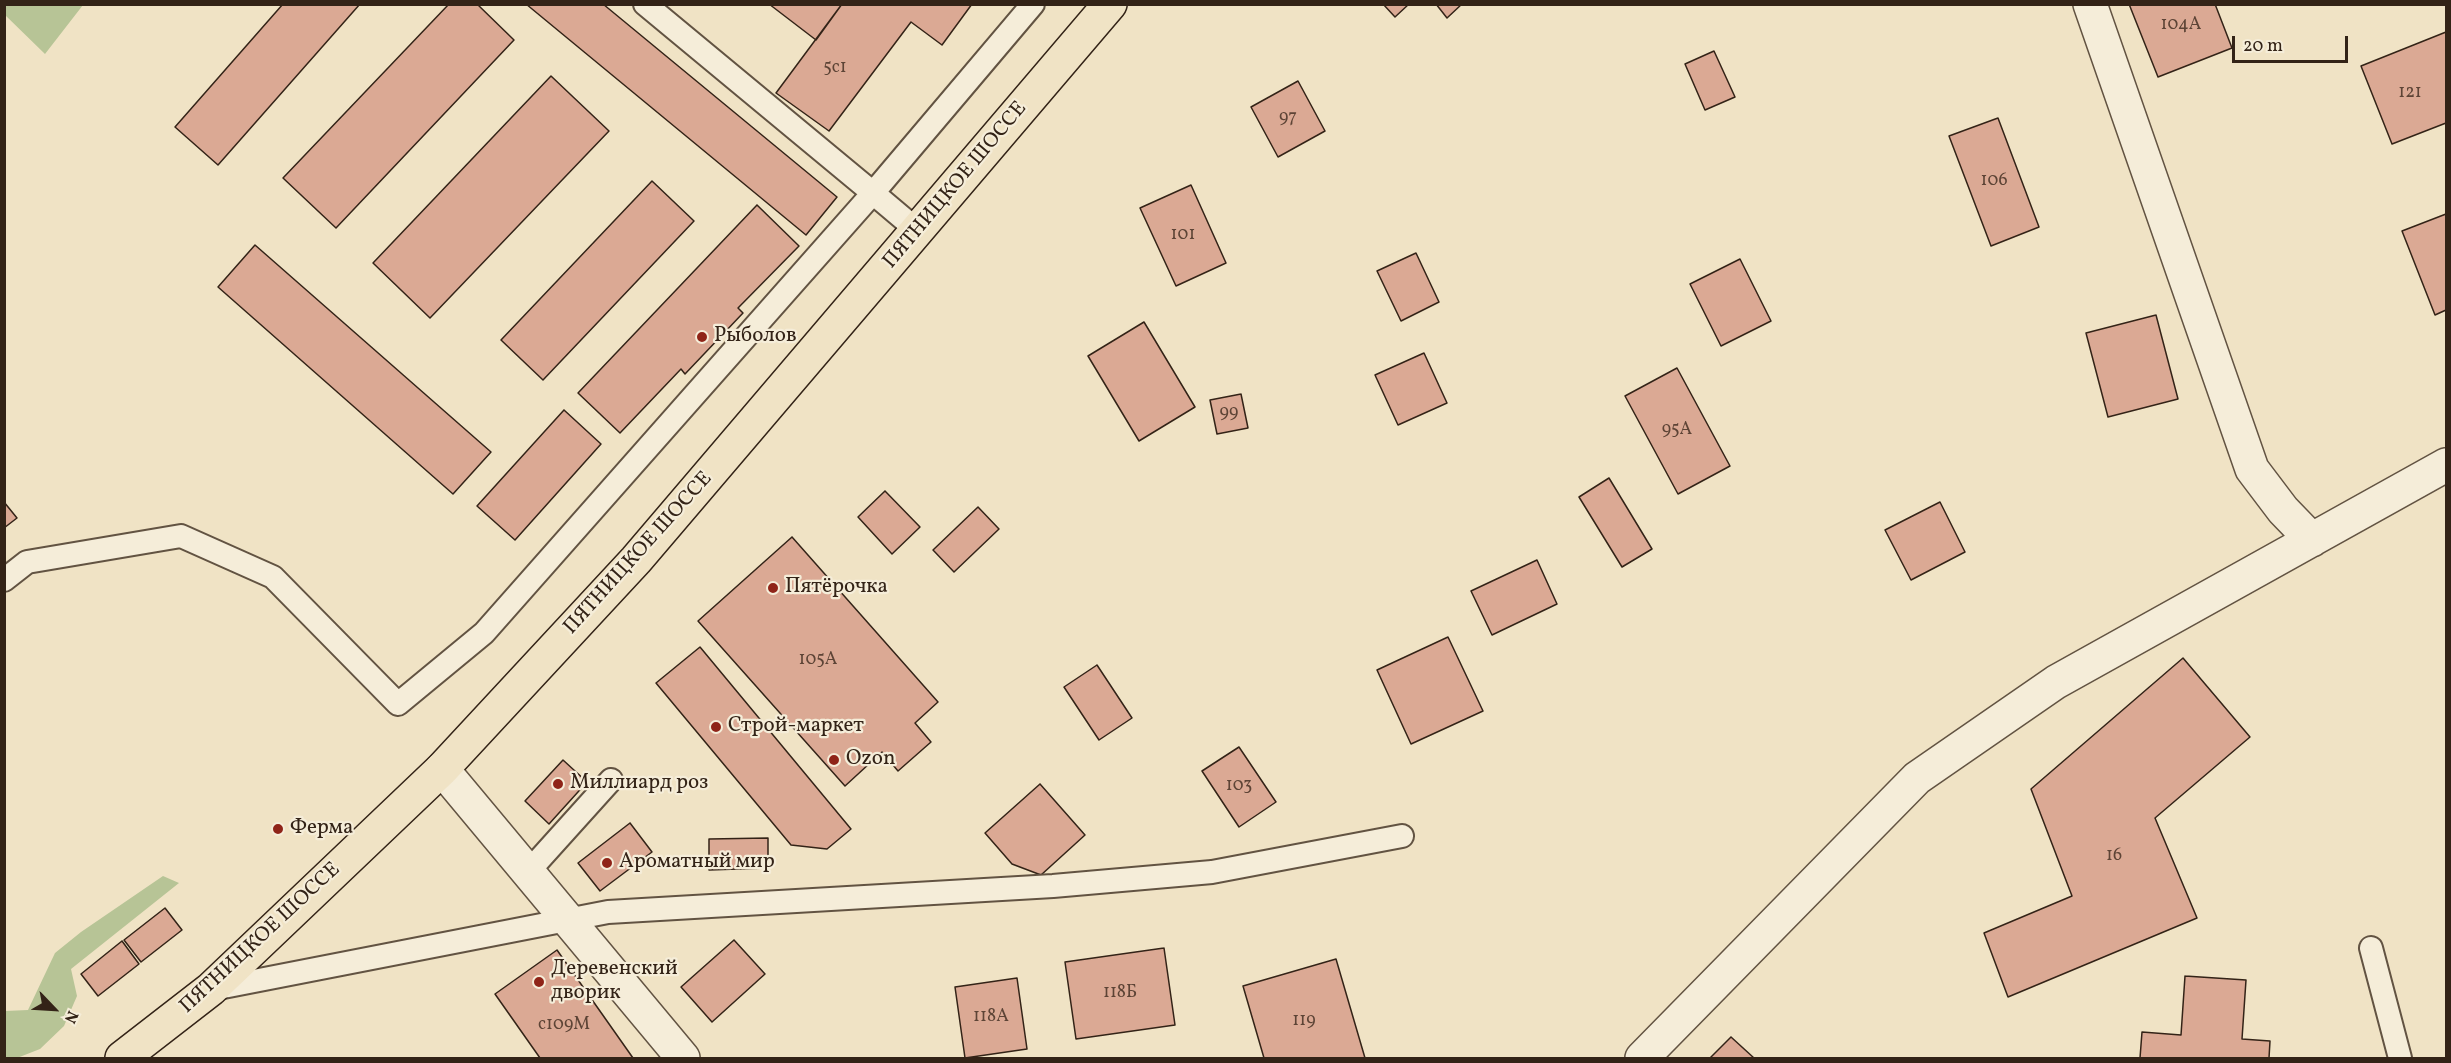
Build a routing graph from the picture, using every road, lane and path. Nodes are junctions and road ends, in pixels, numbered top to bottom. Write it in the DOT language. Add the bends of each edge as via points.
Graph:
graph roads {
  1 [pos="645,4"];
  2 [pos="1033,4"];
  3 [pos="1110,4"];
  4 [pos="2090,4"];
  5 [pos="873,193"];
  6 [pos="918,231"];
  7 [pos="2446,465"];
  8 [pos="2312,540"];
  9 [pos="4,580"];
  10 [pos="442,769"];
  11 [pos="611,780"];
  12 [pos="1402,836"];
  13 [pos="529,871"];
  14 [pos="570,920"];
  15 [pos="2371,948"];
  16 [pos="211,989"];
  17 [pos="122,1059"];
  18 [pos="683,1059"];
  19 [pos="1642,1059"];
  20 [pos="2400,1059"];
  1 -- 5 [label="lane"];
  2 -- 5 [label="lane"];
  3 -- 6 [label="main road, ПЯТНИЦКОЕ ШОССЕ"];
  4 -- 8 [label="street" via="2252,470"];
  5 -- 6 [label="lane"];
  5 -- 9 [label="lane" via="484,633 398,704 273,576 181,536 27,562"];
  6 -- 10 [label="main road, ПЯТНИЦКОЕ ШОССЕ" via="636,560"];
  7 -- 8 [label="street"];
  8 -- 19 [label="street" via="2056,682 1917,778"];
  10 -- 13 [label="street"];
  10 -- 16 [label="main road, ПЯТНИЦКОЕ ШОССЕ"];
  11 -- 13 [label="lane"];
  12 -- 14 [label="lane" via="1212,872 1053,886 608,912"];
  13 -- 14 [label="street"];
  14 -- 16 [label="lane"];
  14 -- 18 [label="street"];
  15 -- 20 [label="lane"];
  16 -- 17 [label="main road, ПЯТНИЦКОЕ ШОССЕ"];
}
